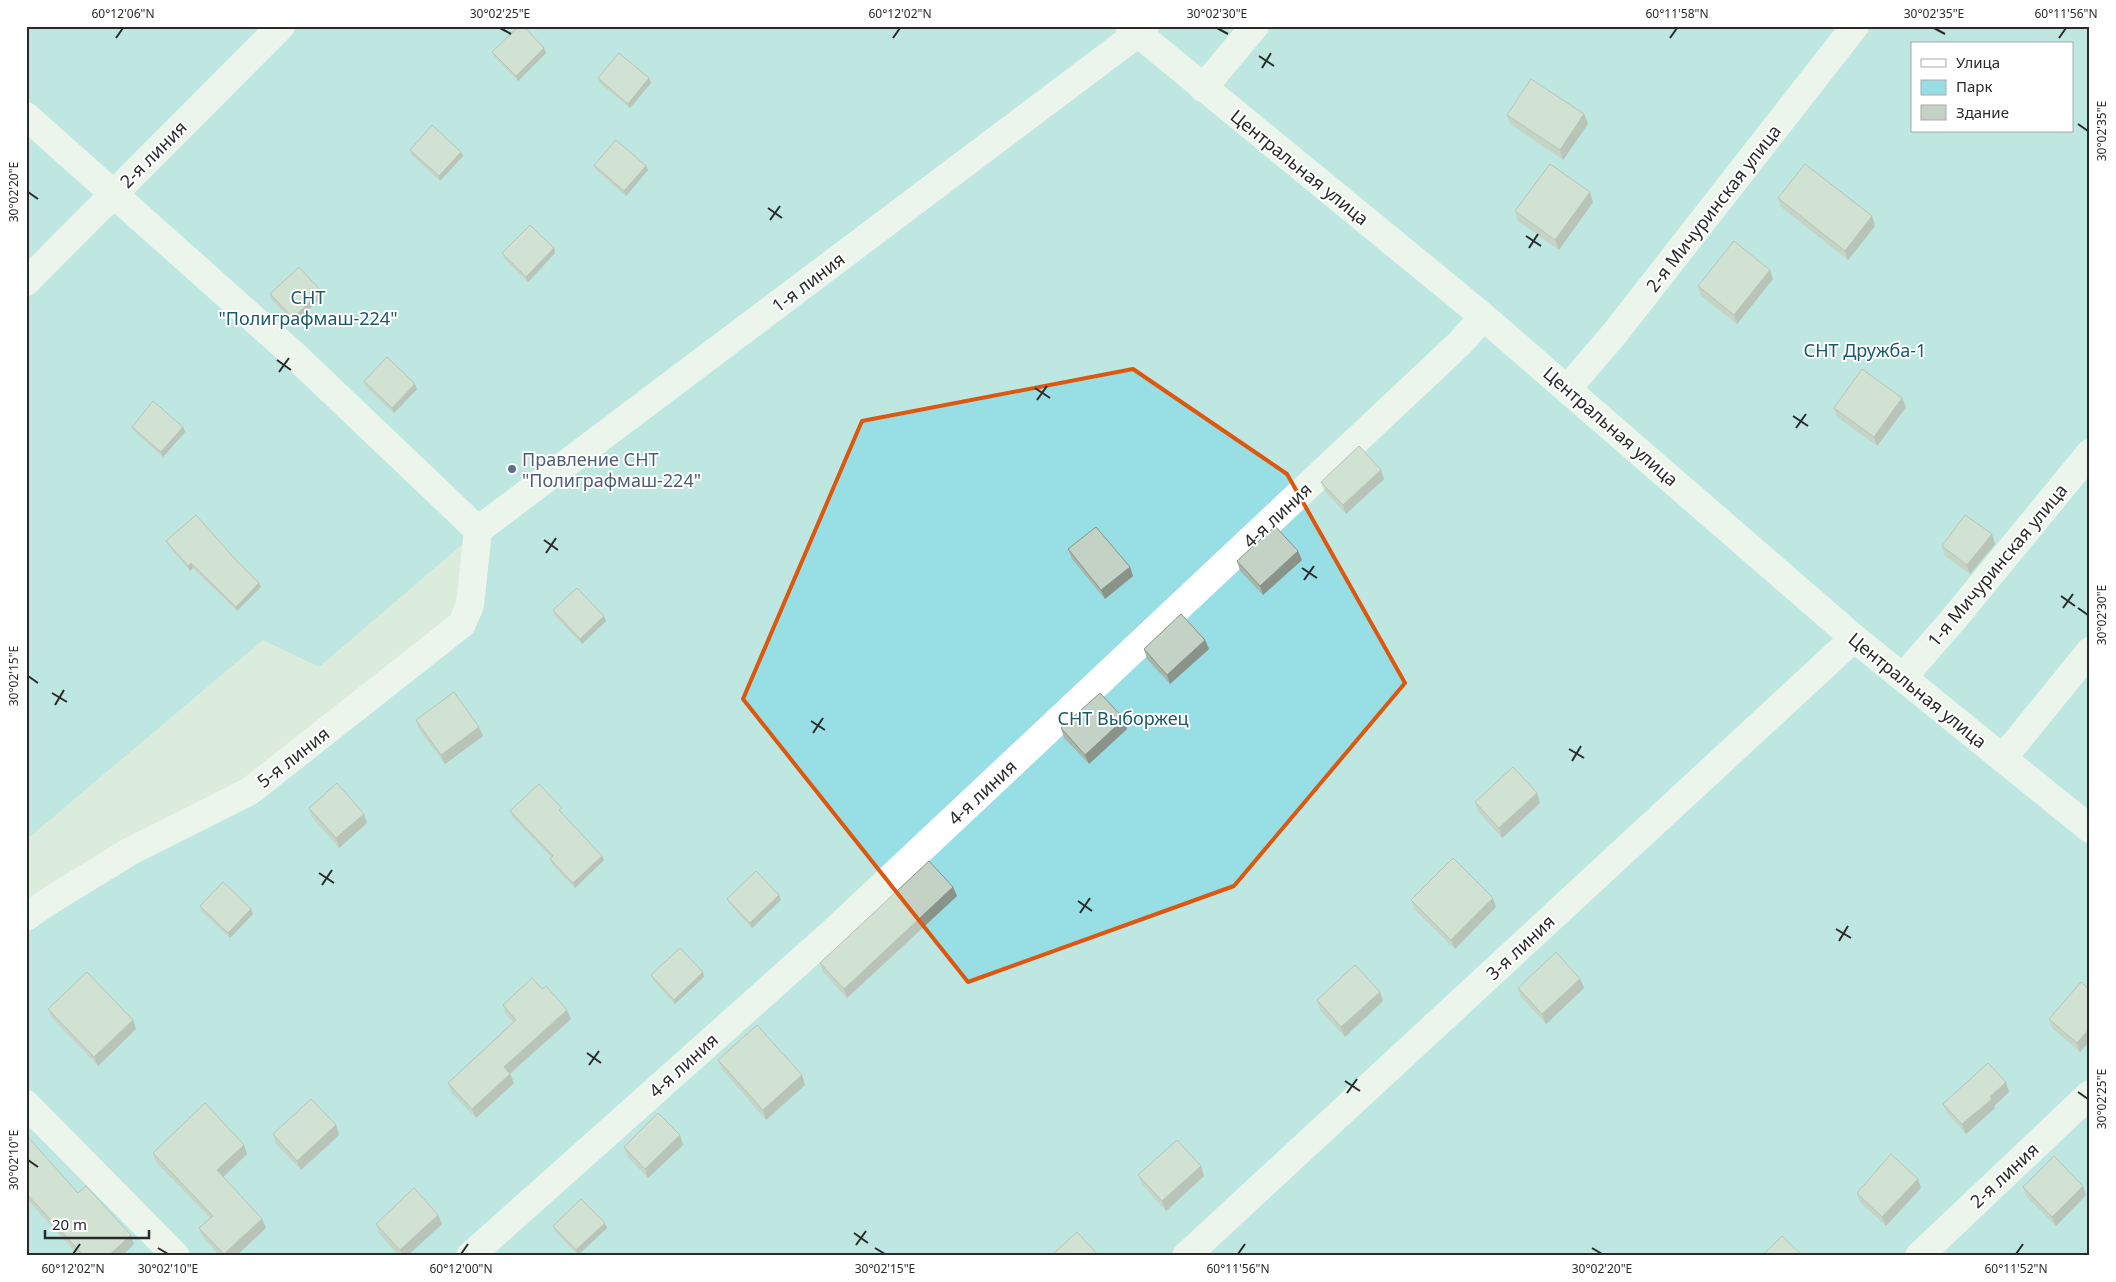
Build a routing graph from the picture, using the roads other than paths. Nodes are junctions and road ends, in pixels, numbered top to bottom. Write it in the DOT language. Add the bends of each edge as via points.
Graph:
graph roads {
  1 [pos="281,26"];
  2 [pos="1255,26"];
  3 [pos="1855,26"];
  4 [pos="1137,29"];
  5 [pos="1203,88"];
  6 [pos="26,116"];
  7 [pos="113,194"];
  8 [pos="26,282"];
  9 [pos="1483,316"];
  10 [pos="1568,388"];
  11 [pos="2090,453"];
  12 [pos="478,530"];
  13 [pos="1854,638"];
  14 [pos="2090,651"];
  15 [pos="1903,677"];
  16 [pos="2003,758"];
  17 [pos="2090,829"];
  18 [pos="26,917"];
  19 [pos="2090,1094"];
  20 [pos="26,1104"];
  21 [pos="176,1256"];
  22 [pos="470,1256"];
  23 [pos="1186,1256"];
  24 [pos="1919,1256"];
  1 -- 7 [label="street, 2-я линия"];
  2 -- 5 [label="street"];
  3 -- 10 [label="street, 2-я Мичуринская улица" via="1615,333"];
  4 -- 5 [label="street, Центральная улица"];
  4 -- 12 [label="street, 1-я линия"];
  5 -- 9 [label="street, Центральная улица"];
  6 -- 7 [label="street"];
  7 -- 8 [label="street, 2-я линия"];
  7 -- 12 [label="street" via="292,353"];
  9 -- 10 [label="street, Центральная улица"];
  9 -- 22 [label="street, 4-я линия" via="1460,343 833,932"];
  10 -- 13 [label="street, Центральная улица"];
  11 -- 15 [label="street, 1-я Мичуринская улица"];
  12 -- 18 [label="street, 5-я линия" via="470,605 462,624 250,791 129,852"];
  13 -- 15 [label="street, Центральная улица"];
  13 -- 23 [label="street, 3-я линия"];
  14 -- 16 [label="street"];
  15 -- 16 [label="street, Центральная улица"];
  16 -- 17 [label="street, Центральная улица"];
  19 -- 24 [label="street, 2-я линия"];
  20 -- 21 [label="street"];
}
